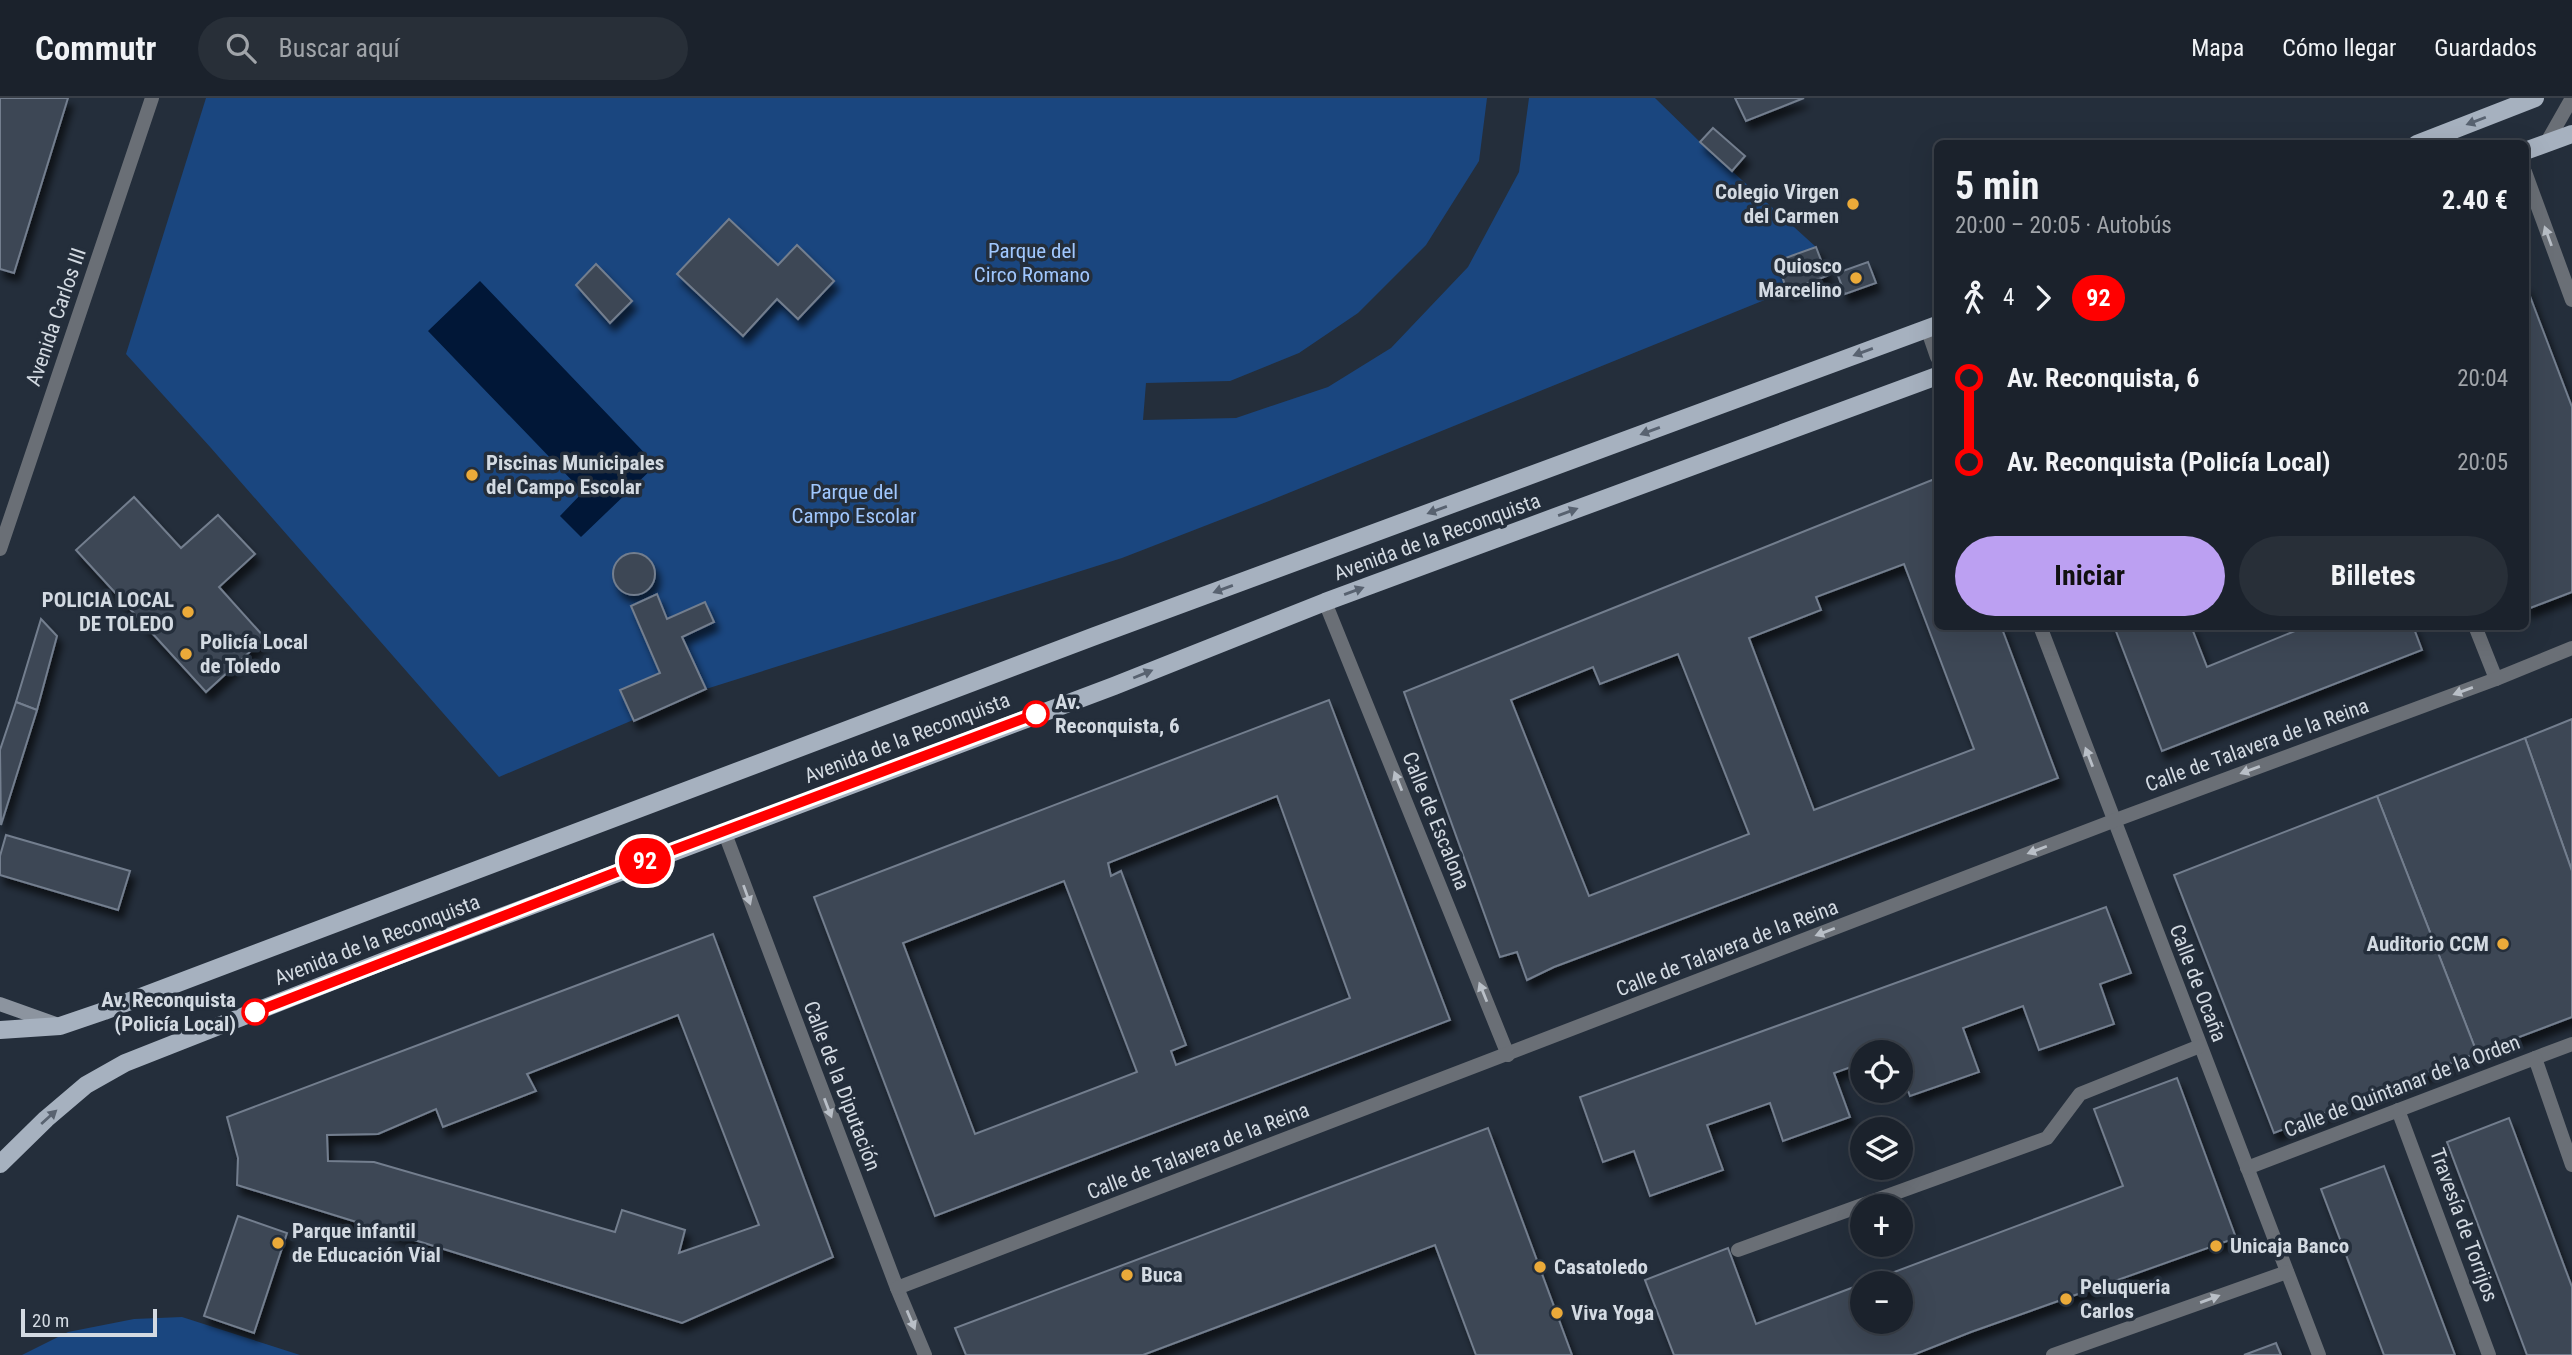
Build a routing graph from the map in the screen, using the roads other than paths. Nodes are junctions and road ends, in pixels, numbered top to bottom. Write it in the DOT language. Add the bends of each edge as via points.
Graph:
graph roads {
  1 [pos="152,98"];
  2 [pos="2535,98"];
  3 [pos="2572,98"];
  4 [pos="2572,134"];
  5 [pos="2427,140"];
  6 [pos="2547,142"];
  7 [pos="2529,149"];
  8 [pos="2529,183"];
  9 [pos="2572,300"];
  10 [pos="1932,327"];
  11 [pos="1934,377"];
  12 [pos="0,549"];
  13 [pos="1325,602"];
  14 [pos="2041,630"];
  15 [pos="2478,630"];
  16 [pos="2572,648"];
  17 [pos="2496,679"];
  18 [pos="2113,821"];
  19 [pos="724,831"];
  20 [pos="0,1004"];
  21 [pos="60,1026"];
  22 [pos="0,1030"];
  23 [pos="2572,1044"];
  24 [pos="2200,1046"];
  25 [pos="1508,1055"];
  26 [pos="2535,1058"];
  27 [pos="2398,1110"];
  28 [pos="0,1164"];
  29 [pos="2572,1165"];
  30 [pos="2247,1168"];
  31 [pos="1738,1251"];
  32 [pos="2287,1272"];
  33 [pos="897,1288"];
  34 [pos="925,1355"];
  35 [pos="2053,1355"];
  36 [pos="2319,1355"];
  37 [pos="2489,1355"];
  1 -- 12 [label="street, Avenida Carlos III"];
  2 -- 5 [label="main road, one-way"];
  3 -- 6 [label="street"];
  4 -- 6 [label="main road"];
  6 -- 7 [label="main road"];
  9 -- 8 [label="street, one-way"];
  10 -- 21 [label="main road, Avenida de la Reconquista, one-way"];
  13 -- 11 [label="main road, Avenida de la Reconquista, one-way"];
  19 -- 13 [label="main road, Avenida de la Reconquista, one-way"];
  25 -- 13 [label="street, Calle de Escalona, one-way"];
  18 -- 14 [label="street, Calle de Ocaña, one-way"];
  15 -- 17 [label="street"];
  16 -- 17 [label="street, Calle de Talavera de la Reina"];
  17 -- 18 [label="street, Calle de Talavera de la Reina, one-way"];
  18 -- 24 [label="street, Calle de Ocaña"];
  18 -- 25 [label="street, Calle de Talavera de la Reina, one-way"];
  28 -- 19 [label="main road, Avenida de la Reconquista, one-way" via="86,1084 125,1063"];
  19 -- 33 [label="street, Calle de la Diputación, one-way"];
  20 -- 21 [label="main road"];
  21 -- 22 [label="main road, Avenida de la Reconquista"];
  23 -- 26 [label="street, Calle de Quintanar de la Orden"];
  24 -- 30 [label="street, Calle de Ocaña"];
  24 -- 31 [label="street" via="2080,1094 2047,1138"];
  25 -- 33 [label="street, Calle de Talavera de la Reina"];
  26 -- 27 [label="street, Calle de Quintanar de la Orden"];
  26 -- 29 [label="street"];
  27 -- 30 [label="street, Calle de Quintanar de la Orden"];
  27 -- 37 [label="street, Travesía de Torrijos"];
  30 -- 32 [label="street, Calle de Ocaña"];
  35 -- 32 [label="street, one-way"];
  32 -- 36 [label="street, Calle de Ocaña"];
  33 -- 34 [label="street, Calle de la Diputación, one-way"];
}
